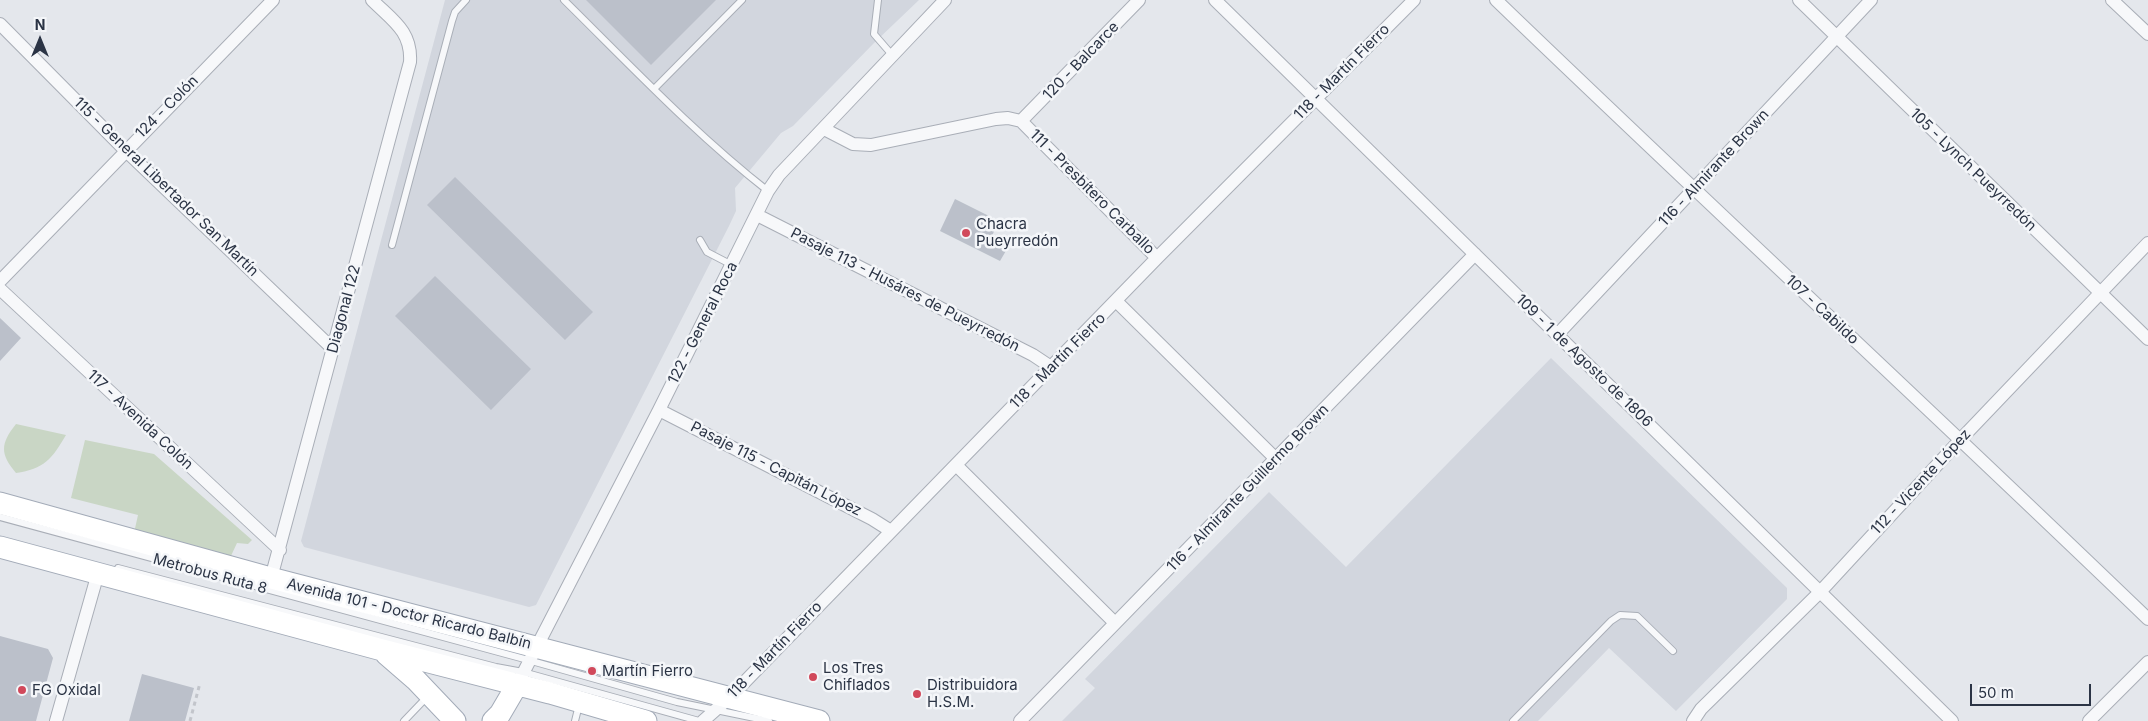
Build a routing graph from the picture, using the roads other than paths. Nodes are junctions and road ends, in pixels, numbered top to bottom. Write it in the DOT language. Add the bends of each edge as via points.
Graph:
graph roads {
  1 [pos="273,0"];
  2 [pos="372,0"];
  3 [pos="466,0"];
  4 [pos="564,0"];
  5 [pos="742,0"];
  6 [pos="878,0"];
  7 [pos="945,0"];
  8 [pos="1139,0"];
  9 [pos="1215,0"];
  10 [pos="1414,0"];
  11 [pos="1496,0"];
  12 [pos="1799,0"];
  13 [pos="1871,0"];
  14 [pos="2112,0"];
  15 [pos="0,24"];
  16 [pos="2148,34"];
  17 [pos="1837,37"];
  18 [pos="893,56"];
  19 [pos="654,89"];
  20 [pos="1316,98"];
  21 [pos="1021,121"];
  22 [pos="824,129"];
  23 [pos="125,150"];
  24 [pos="1693,190"];
  25 [pos="768,191"];
  26 [pos="756,214"];
  27 [pos="700,240"];
  28 [pos="2148,243"];
  29 [pos="392,245"];
  30 [pos="1475,254"];
  31 [pos="1157,258"];
  32 [pos="732,265"];
  33 [pos="0,281"];
  34 [pos="0,289"];
  35 [pos="2100,294"];
  36 [pos="1117,302"];
  37 [pos="1557,335"];
  38 [pos="2148,339"];
  39 [pos="333,349"];
  40 [pos="1051,368"];
  41 [pos="660,410"];
  42 [pos="1961,439"];
  43 [pos="1276,459"];
  44 [pos="956,465"];
  45 [pos="0,503"];
  46 [pos="0,517"];
  47 [pos="891,531"];
  48 [pos="0,547"];
  49 [pos="280,550"];
  50 [pos="106,570"];
  51 [pos="271,578"];
  52 [pos="1820,592"];
  53 [pos="2148,619"];
  54 [pos="1115,623"];
  55 [pos="382,650"];
  56 [pos="1673,651"];
  57 [pos="533,653"];
  58 [pos="2148,662"];
  59 [pos="520,678"];
  60 [pos="430,694"];
  61 [pos="722,704"];
  62 [pos="578,711"];
  63 [pos="56,721"];
  64 [pos="404,721"];
  65 [pos="455,721"];
  66 [pos="493,721"];
  67 [pos="646,721"];
  68 [pos="701,721"];
  69 [pos="769,721"];
  70 [pos="819,721"];
  71 [pos="1020,721"];
  72 [pos="1513,721"];
  73 [pos="1694,721"];
  74 [pos="1952,721"];
  75 [pos="2089,721"];
  1 -- 23 [label="street, 124 - Colón"];
  2 -- 39 [label="street, Diagonal 122" via="402,29 408,39 410,62"];
  3 -- 29 [label="lane" via="452,21"];
  4 -- 19 [label="lane"];
  5 -- 19 [label="lane"];
  6 -- 18 [label="lane" via="874,34"];
  7 -- 18 [label="street, 122 - General Roca"];
  8 -- 21 [label="street, 120 - Balcarce"];
  9 -- 20 [label="street, 109 - 1 de Agosto de 1806"];
  10 -- 20 [label="street, 118 - Martín Fierro"];
  11 -- 24 [label="street, 107 - Cabildo"];
  12 -- 17 [label="street, 105 - Lynch Pueyrredón"];
  13 -- 17 [label="street, 116 - Almirante Brown"];
  14 -- 16 [label="street"];
  15 -- 23 [label="street, 115 - General Libertador San Martín"];
  17 -- 24 [label="street, 116 - Almirante Brown"];
  17 -- 35 [label="street, 105 - Lynch Pueyrredón"];
  18 -- 22 [label="street, 122 - General Roca"];
  19 -- 25 [label="lane"];
  20 -- 30 [label="street, 109 - 1 de Agosto de 1806"];
  20 -- 31 [label="street, 118 - Martín Fierro"];
  21 -- 22 [label="street, 111 - Presbítero Carballo" via="996,119 871,145 853,144"];
  21 -- 31 [label="street, 111 - Presbítero Carballo"];
  22 -- 25 [label="street, 122 - General Roca" via="779,175"];
  23 -- 33 [label="street, 124 - Colón"];
  23 -- 39 [label="street, 115 - General Libertador San Martín"];
  24 -- 37 [label="street, 116 - Almirante Brown"];
  24 -- 42 [label="street, 107 - Cabildo"];
  25 -- 26 [label="street, 122 - General Roca"];
  26 -- 32 [label="street, 122 - General Roca"];
  26 -- 40 [label="street, Pasaje 113 - Husáres de Pueyrredón" via="1033,354"];
  27 -- 32 [label="lane" via="707,252"];
  28 -- 35 [label="street, 112 - Vicente López"];
  30 -- 37 [label="street, 109 - 1 de Agosto de 1806"];
  30 -- 43 [label="street, 116 - Almirante Guillermo Brown"];
  31 -- 36 [label="street, 118 - Martín Fierro"];
  32 -- 41 [label="street, 122 - General Roca"];
  34 -- 49 [label="street, 117 - Avenida Colón"];
  35 -- 38 [label="street, 105 - Lynch Pueyrredón"];
  35 -- 42 [label="street, 112 - Vicente López"];
  36 -- 40 [label="street, 118 - Martín Fierro"];
  36 -- 43 [label="street"];
  37 -- 52 [label="street, 109 - 1 de Agosto de 1806"];
  39 -- 49 [label="street, Diagonal 122"];
  40 -- 44 [label="street, 118 - Martín Fierro"];
  41 -- 47 [label="street, Pasaje 115 - Capitán López"];
  41 -- 57 [label="street, 122 - General Roca"];
  42 -- 52 [label="street, 112 - Vicente López"];
  42 -- 53 [label="street, 107 - Cabildo"];
  43 -- 54 [label="street, 116 - Almirante Guillermo Brown"];
  44 -- 47 [label="street, 118 - Martín Fierro"];
  44 -- 54 [label="street"];
  45 -- 51 [label="main road, Avenida 101 - Doctor Ricardo Balbín"];
  46 -- 57 [label="lane, Metrobus Ruta 8"];
  47 -- 61 [label="street, 118 - Martín Fierro"];
  48 -- 50 [label="main road"];
  49 -- 51 [label="street, Diagonal 122"];
  50 -- 55 [label="main road"];
  50 -- 59 [label="lane, Metrobus Ruta 8" via="496,667"];
  50 -- 63 [label="street"];
  51 -- 57 [label="main road, Avenida 101 - Doctor Ricardo Balbín"];
  52 -- 73 [label="street, 112 - Vicente López" via="1701,709"];
  52 -- 74 [label="street, 109 - 1 de Agosto de 1806"];
  54 -- 71 [label="street, 116 - Almirante Guillermo Brown"];
  55 -- 59 [label="main road"];
  55 -- 60 [label="main road"];
  56 -- 72 [label="lane" via="1637,616 1620,614"];
  57 -- 59 [label="street, 122 - General Roca"];
  57 -- 61 [label="main road, Avenida 101 - Doctor Ricardo Balbín"];
  58 -- 75 [label="street"];
  59 -- 62 [label="main road"];
  59 -- 66 [label="main road" via="510,699"];
  59 -- 68 [label="lane, Metrobus Ruta 8"];
  60 -- 64 [label="lane"];
  60 -- 65 [label="main road"];
  61 -- 68 [label="street, 118 - Martín Fierro"];
  61 -- 69 [label="lane"];
  61 -- 70 [label="main road, Avenida 101 - Doctor Ricardo Balbín"];
  62 -- 67 [label="main road"];
}
